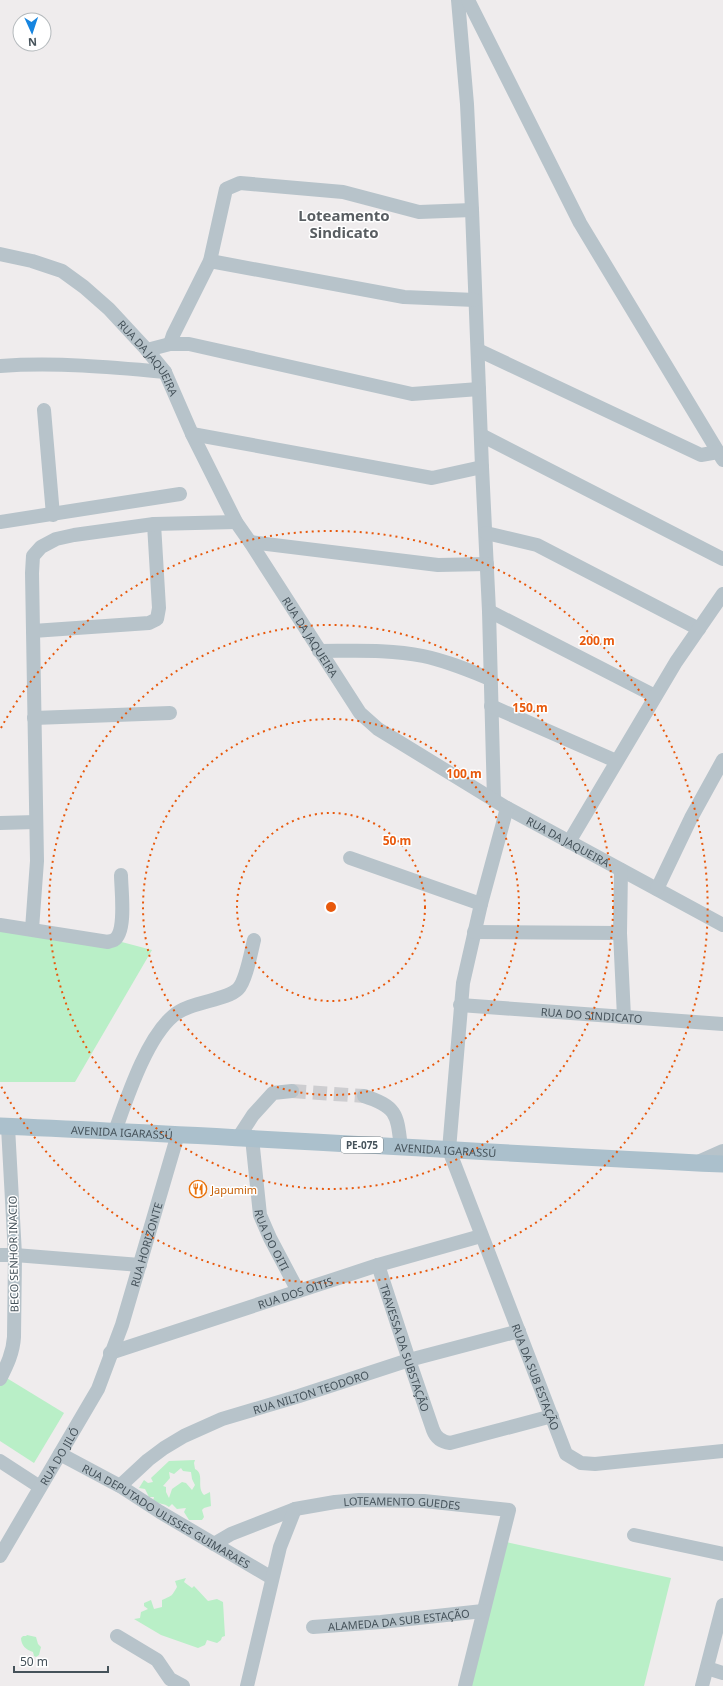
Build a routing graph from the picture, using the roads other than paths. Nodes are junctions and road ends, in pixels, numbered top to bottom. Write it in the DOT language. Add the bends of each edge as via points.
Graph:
graph roads {
  1 [pos="458,0"];
  2 [pos="468,0"];
  3 [pos="472,210"];
  4 [pos="0,254"];
  5 [pos="210,260"];
  6 [pos="476,300"];
  7 [pos="170,344"];
  8 [pos="147,350"];
  9 [pos="478,350"];
  10 [pos="0,366"];
  11 [pos="164,372"];
  12 [pos="479,389"];
  13 [pos="44,410"];
  14 [pos="192,434"];
  15 [pos="481,435"];
  16 [pos="720,456"];
  17 [pos="482,467"];
  18 [pos="180,494"];
  19 [pos="54,515"];
  20 [pos="0,522"];
  21 [pos="236,522"];
  22 [pos="154,524"];
  23 [pos="486,533"];
  24 [pos="250,542"];
  25 [pos="723,559"];
  26 [pos="487,564"];
  27 [pos="723,594"];
  28 [pos="489,611"];
  29 [pos="698,629"];
  30 [pos="32,631"];
  31 [pos="320,651"];
  32 [pos="490,679"];
  33 [pos="656,696"];
  34 [pos="491,706"];
  35 [pos="170,713"];
  36 [pos="34,718"];
  37 [pos="723,760"];
  38 [pos="616,761"];
  39 [pos="494,800"];
  40 [pos="507,808"];
  41 [pos="36,822"];
  42 [pos="0,823"];
  43 [pos="569,842"];
  44 [pos="350,858"];
  45 [pos="621,870"];
  46 [pos="121,875"];
  47 [pos="658,889"];
  48 [pos="481,904"];
  49 [pos="0,925"];
  50 [pos="723,925"];
  51 [pos="32,929"];
  52 [pos="474,932"];
  53 [pos="620,933"];
  54 [pos="254,940"];
  55 [pos="460,1004"];
  56 [pos="624,1017"];
  57 [pos="723,1024"];
  58 [pos="292,1092"];
  59 [pos="364,1096"];
  60 [pos="4,1126"];
  61 [pos="115,1131"];
  62 [pos="178,1134"];
  63 [pos="245,1138"];
  64 [pos="401,1148"];
  65 [pos="449,1150"];
  66 [pos="723,1151"];
  67 [pos="696,1163"];
  68 [pos="723,1164"];
  69 [pos="482,1236"];
  70 [pos="0,1255"];
  71 [pos="15,1255"];
  72 [pos="140,1265"];
  73 [pos="378,1265"];
  74 [pos="298,1291"];
  75 [pos="518,1331"];
  76 [pos="110,1353"];
  77 [pos="409,1360"];
  78 [pos="0,1379"];
  79 [pos="552,1416"];
  80 [pos="723,1451"];
  81 [pos="60,1454"];
  82 [pos="0,1461"];
  83 [pos="120,1486"];
  84 [pos="40,1487"];
  85 [pos="295,1509"];
  86 [pos="634,1535"];
  87 [pos="214,1544"];
  88 [pos="723,1554"];
  89 [pos="0,1556"];
  90 [pos="272,1578"];
  91 [pos="723,1605"];
  92 [pos="483,1611"];
  93 [pos="313,1627"];
  94 [pos="117,1636"];
  95 [pos="707,1668"];
  96 [pos="723,1672"];
  97 [pos="183,1686"];
  98 [pos="247,1686"];
  99 [pos="465,1686"];
  100 [pos="702,1686"];
  1 -- 3 [label="street" via="467,104"];
  2 -- 16 [label="street" via="580,223"];
  3 -- 5 [label="street" via="419,212 343,192 240,183 226,190"];
  3 -- 6 [label="street"];
  4 -- 8 [label="street, RUA DA JAQUEIRA" via="62,271 99,300"];
  5 -- 6 [label="street" via="404,297"];
  5 -- 7 [label="street" via="172,335"];
  6 -- 9 [label="street"];
  7 -- 8 [label="street"];
  7 -- 12 [label="street" via="189,344 412,394"];
  8 -- 11 [label="street, RUA DA JAQUEIRA"];
  9 -- 12 [label="street"];
  9 -- 16 [label="street" via="701,455"];
  10 -- 11 [label="street" via="72,365"];
  11 -- 14 [label="street, RUA DA JAQUEIRA"];
  12 -- 15 [label="street"];
  13 -- 19 [label="street"];
  14 -- 17 [label="street" via="432,478"];
  14 -- 21 [label="street, RUA DA JAQUEIRA"];
  15 -- 17 [label="street"];
  15 -- 25 [label="street"];
  17 -- 23 [label="street"];
  18 -- 19 [label="street"];
  19 -- 20 [label="street"];
  21 -- 22 [label="street"];
  21 -- 24 [label="street, RUA DA JAQUEIRA"];
  22 -- 30 [label="street" via="56,539 41,547 33,556"];
  22 -- 30 [label="street" via="159,608 157,618 149,623"];
  23 -- 26 [label="street"];
  23 -- 29 [label="street" via="537,545"];
  24 -- 26 [label="street" via="438,566"];
  24 -- 31 [label="street, RUA DA JAQUEIRA"];
  26 -- 28 [label="street"];
  27 -- 29 [label="street"];
  28 -- 32 [label="street"];
  28 -- 33 [label="street"];
  29 -- 33 [label="street"];
  30 -- 36 [label="street"];
  31 -- 32 [label="street" via="376,651 422,656 448,662"];
  31 -- 39 [label="street, RUA DA JAQUEIRA" via="360,713 378,729"];
  32 -- 34 [label="street"];
  33 -- 38 [label="street"];
  34 -- 38 [label="street"];
  34 -- 39 [label="street"];
  35 -- 36 [label="street"];
  36 -- 41 [label="street"];
  37 -- 47 [label="street" via="691,818"];
  38 -- 43 [label="street"];
  39 -- 40 [label="street, RUA DA JAQUEIRA"];
  40 -- 43 [label="street, RUA DA JAQUEIRA"];
  40 -- 48 [label="street"];
  41 -- 42 [label="street"];
  41 -- 51 [label="street" via="37,861"];
  43 -- 45 [label="street, RUA DA JAQUEIRA"];
  44 -- 48 [label="street"];
  45 -- 47 [label="street, RUA DA JAQUEIRA"];
  45 -- 53 [label="street"];
  46 -- 51 [label="street" via="122,922 119,934 114,940 108,942"];
  47 -- 50 [label="street, RUA DA JAQUEIRA"];
  48 -- 52 [label="street"];
  49 -- 51 [label="street"];
  52 -- 53 [label="street"];
  52 -- 55 [label="street"];
  53 -- 56 [label="street"];
  54 -- 61 [label="street" via="238,989 187,1007 163,1027 134,1078"];
  55 -- 56 [label="street, RUA DO SINDICATO"];
  55 -- 65 [label="street"];
  56 -- 57 [label="street, RUA DO SINDICATO"];
  58 -- 63 [label="street" via="273,1093 253,1115"];
  59 -- 64 [label="street" via="389,1107 397,1118"];
  60 -- 61 [label="main road, AVENIDA IGARASSÚ / PE-075"];
  60 -- 71 [label="street, BECO SENHOR INACIO"];
  61 -- 62 [label="main road, AVENIDA IGARASSÚ / PE-075"];
  62 -- 63 [label="main road, AVENIDA IGARASSÚ / PE-075"];
  62 -- 72 [label="street, RUA HORIZONTE"];
  63 -- 64 [label="main road, AVENIDA IGARASSÚ / PE-075"];
  63 -- 74 [label="street, RUA DO OITI" via="260,1215"];
  64 -- 65 [label="main road, AVENIDA IGARASSÚ / PE-075"];
  65 -- 67 [label="main road, AVENIDA IGARASSÚ / PE-075"];
  65 -- 69 [label="street, RUA DA SUB ESTAÇÃO"];
  66 -- 67 [label="street"];
  67 -- 68 [label="main road, AVENIDA IGARASSÚ / PE-075"];
  69 -- 73 [label="street, RUA DOS OITIS"];
  69 -- 75 [label="street, RUA DA SUB ESTAÇÃO"];
  70 -- 71 [label="street"];
  71 -- 72 [label="street"];
  71 -- 78 [label="street, BECO SENHOR INACIO" via="13,1350"];
  72 -- 76 [label="street, RUA HORIZONTE" via="122,1325"];
  73 -- 74 [label="street, RUA DOS OITIS"];
  73 -- 77 [label="street, TRAVESSA DA SUBSTAÇÃO"];
  74 -- 76 [label="street, RUA DOS OITIS"];
  75 -- 77 [label="street, RUA NILTON TEODORO"];
  75 -- 79 [label="street, RUA DA SUB ESTAÇÃO"];
  76 -- 81 [label="street, RUA DO JILÓ" via="98,1389"];
  77 -- 79 [label="street, TRAVESSA DA SUBSTAÇÃO" via="433,1430 444,1442 450,1443"];
  77 -- 83 [label="street, RUA NILTON TEODORO" via="244,1412 196,1430 157,1453"];
  79 -- 80 [label="street, RUA DA SUB ESTAÇÃO" via="566,1454 581,1463 611,1463"];
  81 -- 83 [label="street, RUA DEPUTADO ULISSES GUIMARAES"];
  81 -- 84 [label="street, RUA DO JILÓ"];
  82 -- 84 [label="street"];
  83 -- 87 [label="street, RUA DEPUTADO ULISSES GUIMARAES"];
  84 -- 89 [label="street, RUA DO JILÓ"];
  85 -- 87 [label="street, LOTEAMENTO GUEDES" via="232,1534"];
  85 -- 90 [label="street" via="280,1547"];
  85 -- 92 [label="street, LOTEAMENTO GUEDES" via="359,1500 424,1501 509,1510"];
  86 -- 88 [label="street"];
  87 -- 90 [label="street, RUA DEPUTADO ULISSES GUIMARAES"];
  90 -- 98 [label="street"];
  91 -- 95 [label="street"];
  92 -- 93 [label="street, ALAMEDA DA SUB ESTAÇÃO"];
  92 -- 99 [label="street"];
  94 -- 97 [label="street" via="157,1660 170,1678"];
  95 -- 96 [label="street"];
  95 -- 100 [label="street"];
}
